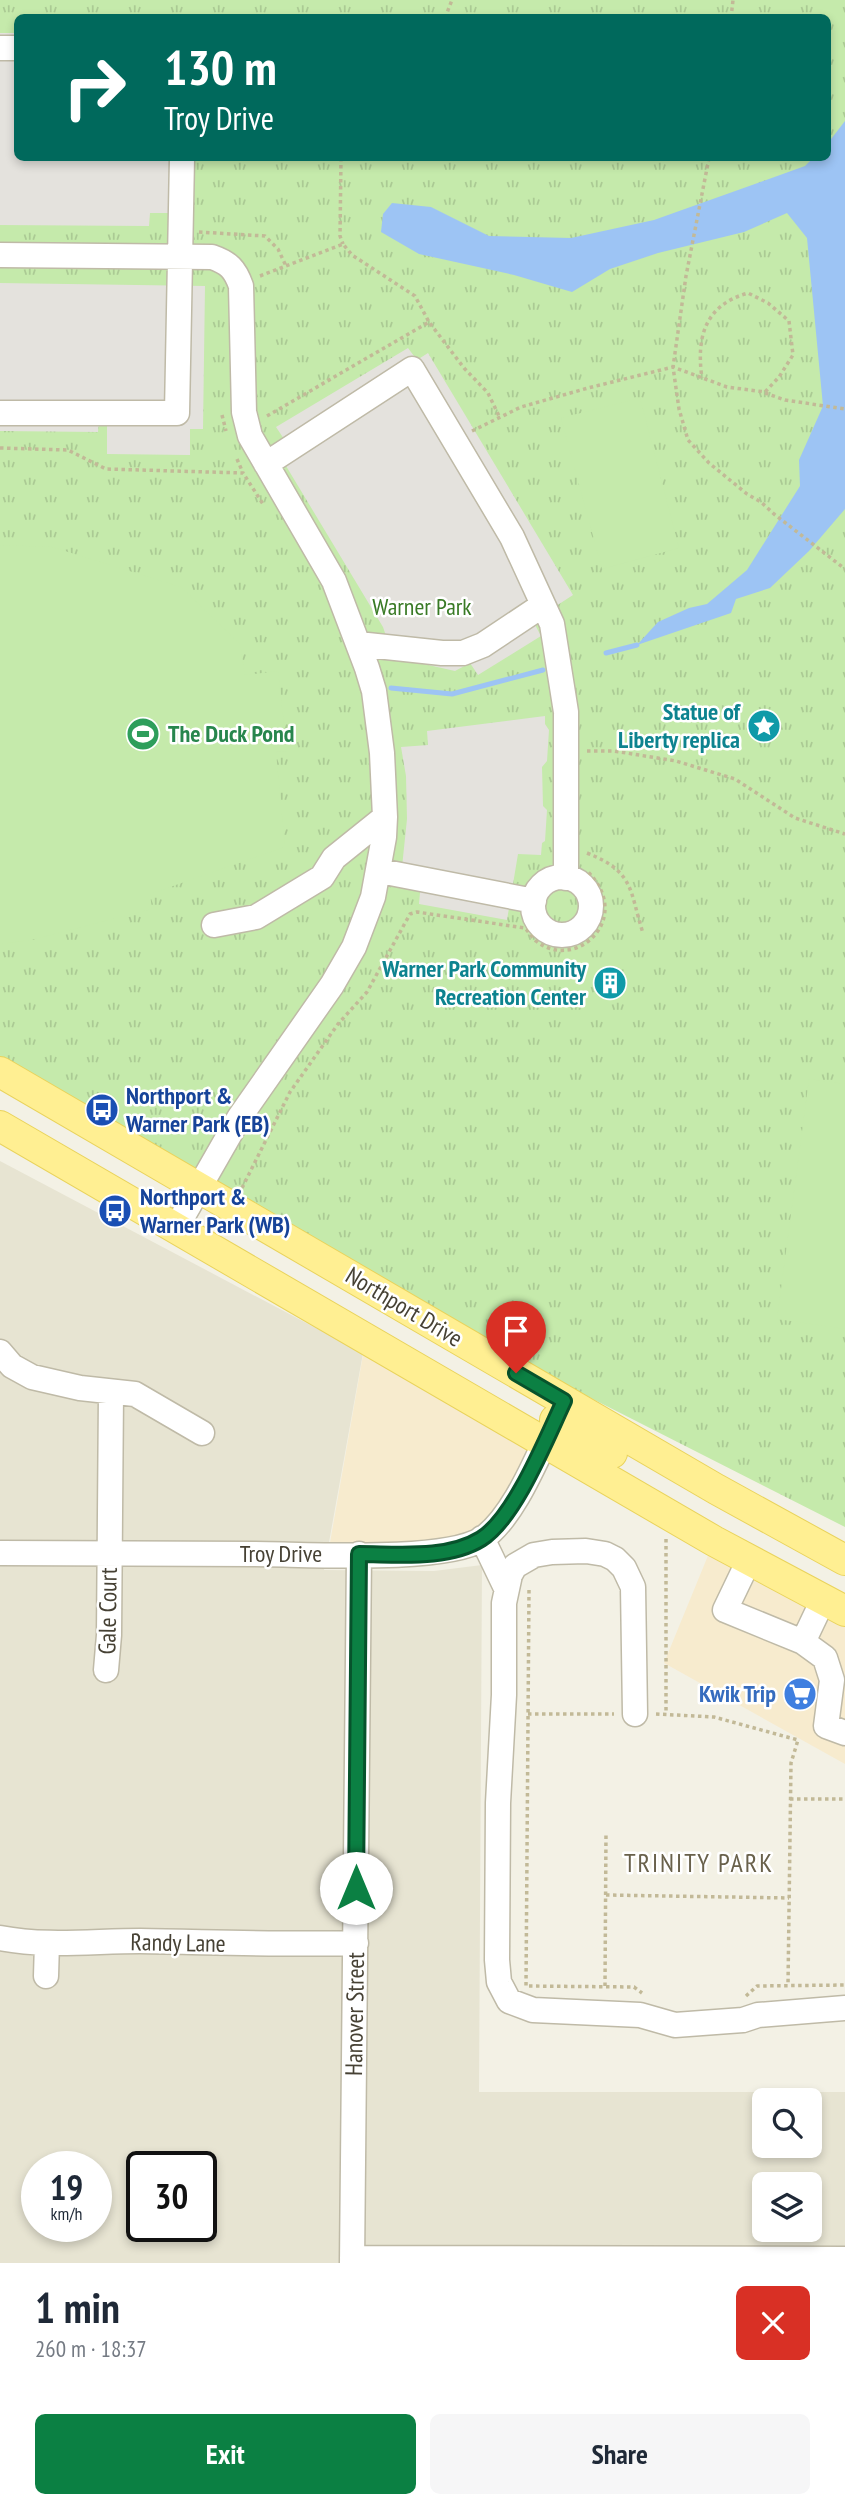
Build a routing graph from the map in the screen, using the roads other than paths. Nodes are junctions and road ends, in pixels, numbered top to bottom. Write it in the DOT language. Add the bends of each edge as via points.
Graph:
graph roads {
  1 [pos="182,161"];
  2 [pos="0,254"];
  3 [pos="180,256"];
  4 [pos="0,413"];
  5 [pos="266,464"];
  6 [pos="543,605"];
  7 [pos="358,644"];
  8 [pos="385,817"];
  9 [pos="380,871"];
  10 [pos="566,878"];
  11 [pos="534,901"];
  12 [pos="214,925"];
  13 [pos="0,1072"];
  14 [pos="0,1126"];
  15 [pos="199,1187"];
  16 [pos="176,1228"];
  17 [pos="0,1352"];
  18 [pos="111,1392"];
  19 [pos="555,1421"];
  20 [pos="202,1433"];
  21 [pos="781,1527"];
  22 [pos="482,1538"];
  23 [pos="0,1553"];
  24 [pos="109,1553"];
  25 [pos="845,1553"];
  26 [pos="359,1554"];
  27 [pos="749,1560"];
  28 [pos="845,1560"];
  29 [pos="518,1587"];
  30 [pos="834,1605"];
  31 [pos="803,1642"];
  32 [pos="106,1670"];
  33 [pos="624,1714"];
  34 [pos="845,1733"];
  35 [pos="0,1938"];
  36 [pos="47,1943"];
  37 [pos="356,1943"];
  38 [pos="46,1976"];
  39 [pos="845,2008"];
  40 [pos="845,2259"];
  41 [pos="352,2261"];
  1 -- 3 [label="street"];
  2 -- 3 [label="street"];
  3 -- 4 [label="street" via="177,413"];
  3 -- 5 [label="street" via="212,257 226,262 237,276 242,302 243,412"];
  5 -- 6 [label="street" via="412,369 512,537"];
  5 -- 7 [label="street" via="334,581"];
  6 -- 7 [label="street" via="463,653"];
  6 -- 10 [label="street" via="552,624 562,681 567,750"];
  7 -- 8 [label="street" via="374,691"];
  8 -- 9 [label="street"];
  8 -- 12 [label="street" via="334,858 322,877 256,917"];
  9 -- 11 [label="street"];
  9 -- 15 [label="street" via="363,928 332,985 239,1118"];
  10 -- 11 [label="street" via="545,883"];
  10 -- 11 [label="street" via="589,895 590,914 579,930 551,933 537,920"];
  13 -- 15 [label="main road, Northport Drive"];
  14 -- 16 [label="main road, Northport Drive"];
  15 -- 16 [label="street"];
  15 -- 19 [label="main road, Northport Drive"];
  16 -- 19 [label="main road, Northport Drive"];
  17 -- 18 [label="street" via="12,1366 32,1377"];
  18 -- 20 [label="street" via="135,1394"];
  18 -- 24 [label="street, Gale Court"];
  19 -- 21 [label="main road" via="661,1481 677,1487 716,1489"];
  19 -- 22 [label="street, Troy Drive" via="508,1511"];
  19 -- 27 [label="main road, Northport Drive"];
  21 -- 25 [label="main road"];
  21 -- 28 [label="main road"];
  22 -- 26 [label="street, Troy Drive" via="447,1550"];
  22 -- 29 [label="street"];
  23 -- 24 [label="street, Troy Drive"];
  24 -- 26 [label="street, Troy Drive"];
  24 -- 32 [label="street, Gale Court"];
  26 -- 37 [label="street, Hanover Street"];
  27 -- 30 [label="main road, Northport Drive"];
  27 -- 31 [label="street" via="724,1610"];
  29 -- 33 [label="street" via="515,1566 534,1555 586,1551 605,1554 624,1568 633,1587"];
  29 -- 39 [label="street" via="498,1803 497,1960 499,1982 509,2001 533,2011 640,2015 675,2025"];
  30 -- 31 [label="street"];
  31 -- 34 [label="street" via="825,1658 832,1680 826,1726"];
  35 -- 36 [label="street, Randy Lane"];
  36 -- 37 [label="street, Randy Lane"];
  36 -- 38 [label="street"];
  37 -- 41 [label="street, Hanover Street"];
  40 -- 41 [label="street"];
}
